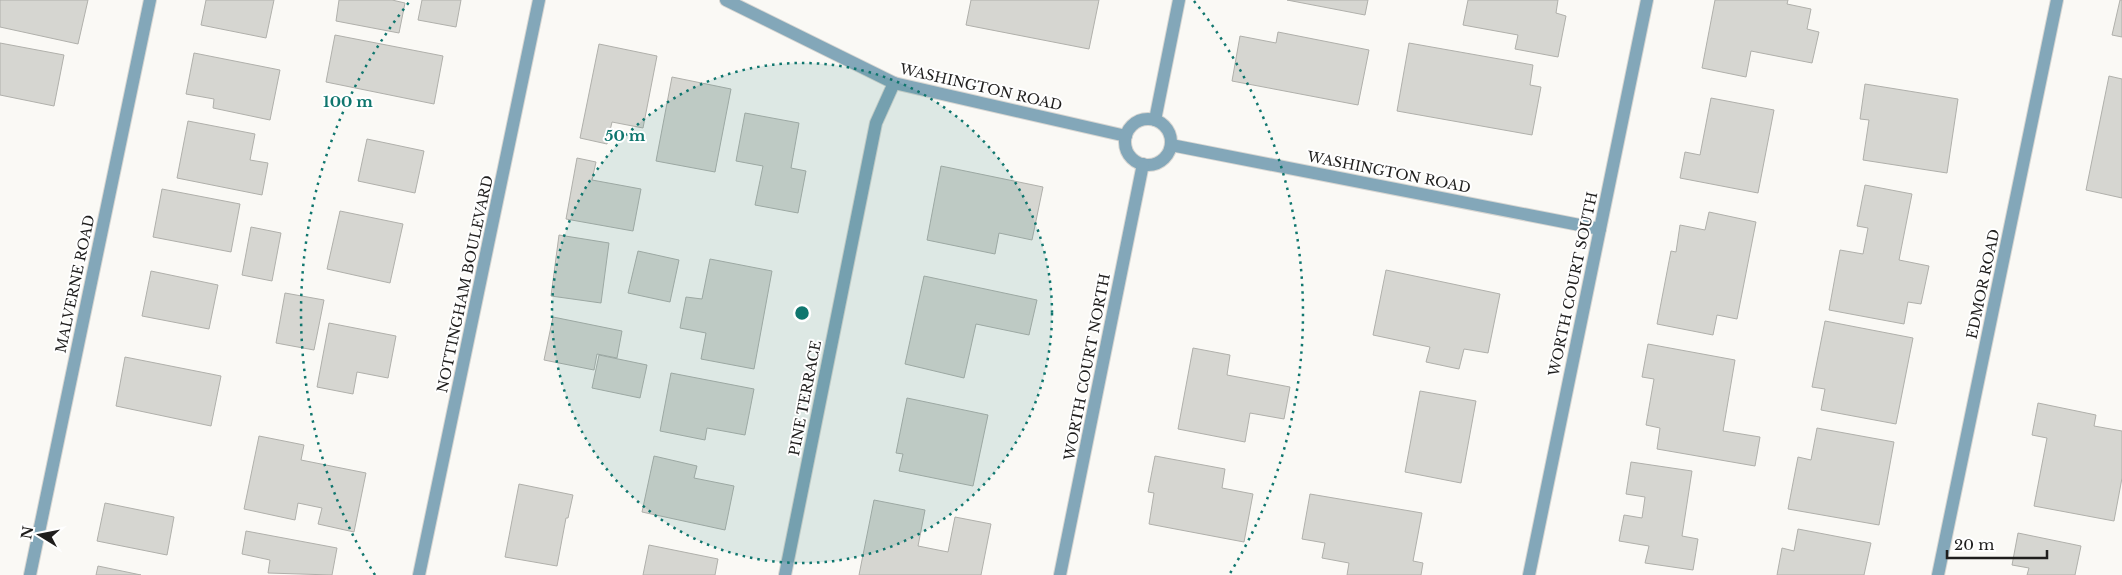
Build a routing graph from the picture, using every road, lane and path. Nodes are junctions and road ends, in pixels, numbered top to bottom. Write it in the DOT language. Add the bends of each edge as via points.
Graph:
graph roads {
  1 [pos="150,0"];
  2 [pos="540,0"];
  3 [pos="726,0"];
  4 [pos="1180,0"];
  5 [pos="1647,0"];
  6 [pos="2057,0"];
  7 [pos="894,83"];
  8 [pos="1155,120"];
  9 [pos="1126,136"];
  10 [pos="1171,145"];
  11 [pos="1143,164"];
  12 [pos="1600,229"];
  13 [pos="30,575"];
  14 [pos="420,575"];
  15 [pos="784,575"];
  16 [pos="1060,575"];
  17 [pos="1529,575"];
  18 [pos="1938,575"];
  1 -- 13 [label="street, MALVERNE ROAD"];
  2 -- 14 [label="street, NOTTINGHAM BOULEVARD"];
  3 -- 7 [label="street, WASHINGTON ROAD"];
  4 -- 8 [label="street"];
  5 -- 12 [label="street, WORTH COURT SOUTH"];
  6 -- 18 [label="street, EDMOR ROAD"];
  7 -- 9 [label="street, WASHINGTON ROAD"];
  7 -- 15 [label="street, PINE TERRACE" via="876,122"];
  8 -- 9 [label="street" via="1134,124"];
  8 -- 10 [label="street" via="1169,132"];
  9 -- 11 [label="street" via="1127,151"];
  10 -- 11 [label="street" via="1158,163"];
  10 -- 12 [label="street, WASHINGTON ROAD"];
  11 -- 16 [label="street, WORTH COURT NORTH"];
  12 -- 17 [label="street, WORTH COURT SOUTH"];
}
